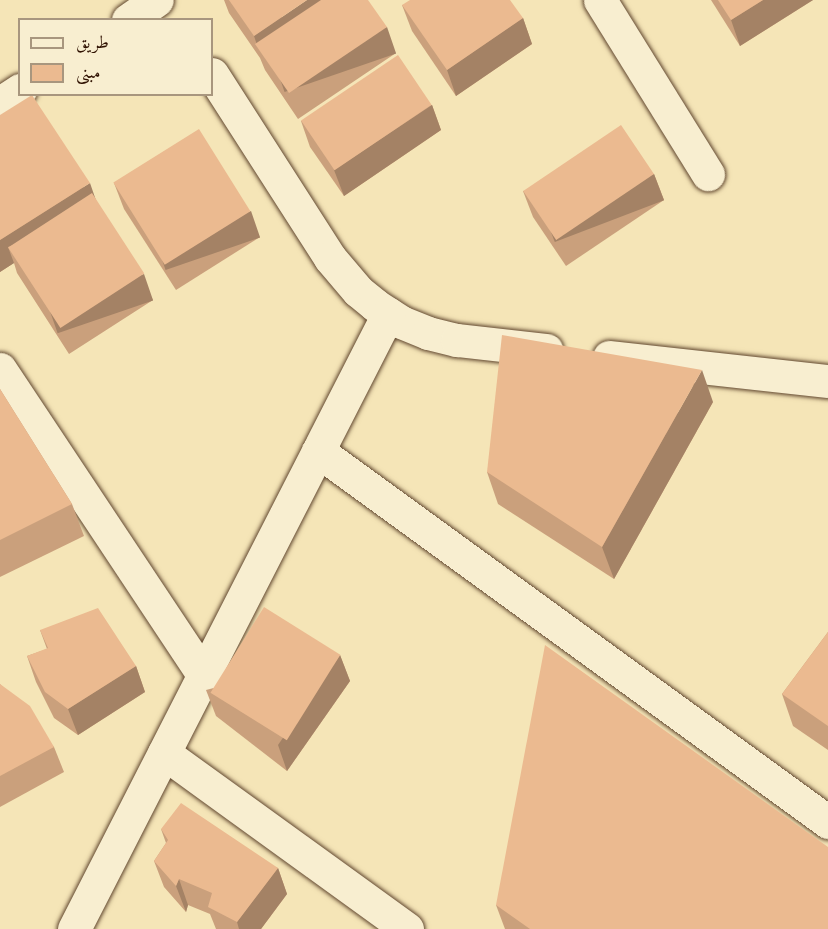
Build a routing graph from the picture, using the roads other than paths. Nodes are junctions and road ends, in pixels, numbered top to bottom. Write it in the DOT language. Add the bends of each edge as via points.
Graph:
graph roads {
  1 [pos="157,0"];
  2 [pos="165,0"];
  3 [pos="600,0"];
  4 [pos="131,18"];
  5 [pos="176,18"];
  6 [pos="213,76"];
  7 [pos="18,91"];
  8 [pos="0,103"];
  9 [pos="708,174"];
  10 [pos="388,314"];
  11 [pos="0,369"];
  12 [pos="825,390"];
  13 [pos="318,451"];
  14 [pos="204,676"];
  15 [pos="164,753"];
  16 [pos="828,822"];
  17 [pos="74,929"];
  18 [pos="407,929"];
  1 -- 4 [label="street"];
  2 -- 5 [label="street"];
  3 -- 9 [label="street"];
  6 -- 10 [label="street" via="330,258 358,291"];
  7 -- 8 [label="street"];
  10 -- 12 [label="street" via="428,333 457,340"];
  10 -- 13 [label="street"];
  11 -- 14 [label="street"];
  13 -- 14 [label="street"];
  13 -- 16 [label="street"];
  14 -- 15 [label="street"];
  15 -- 17 [label="street"];
  15 -- 18 [label="street"];
}
